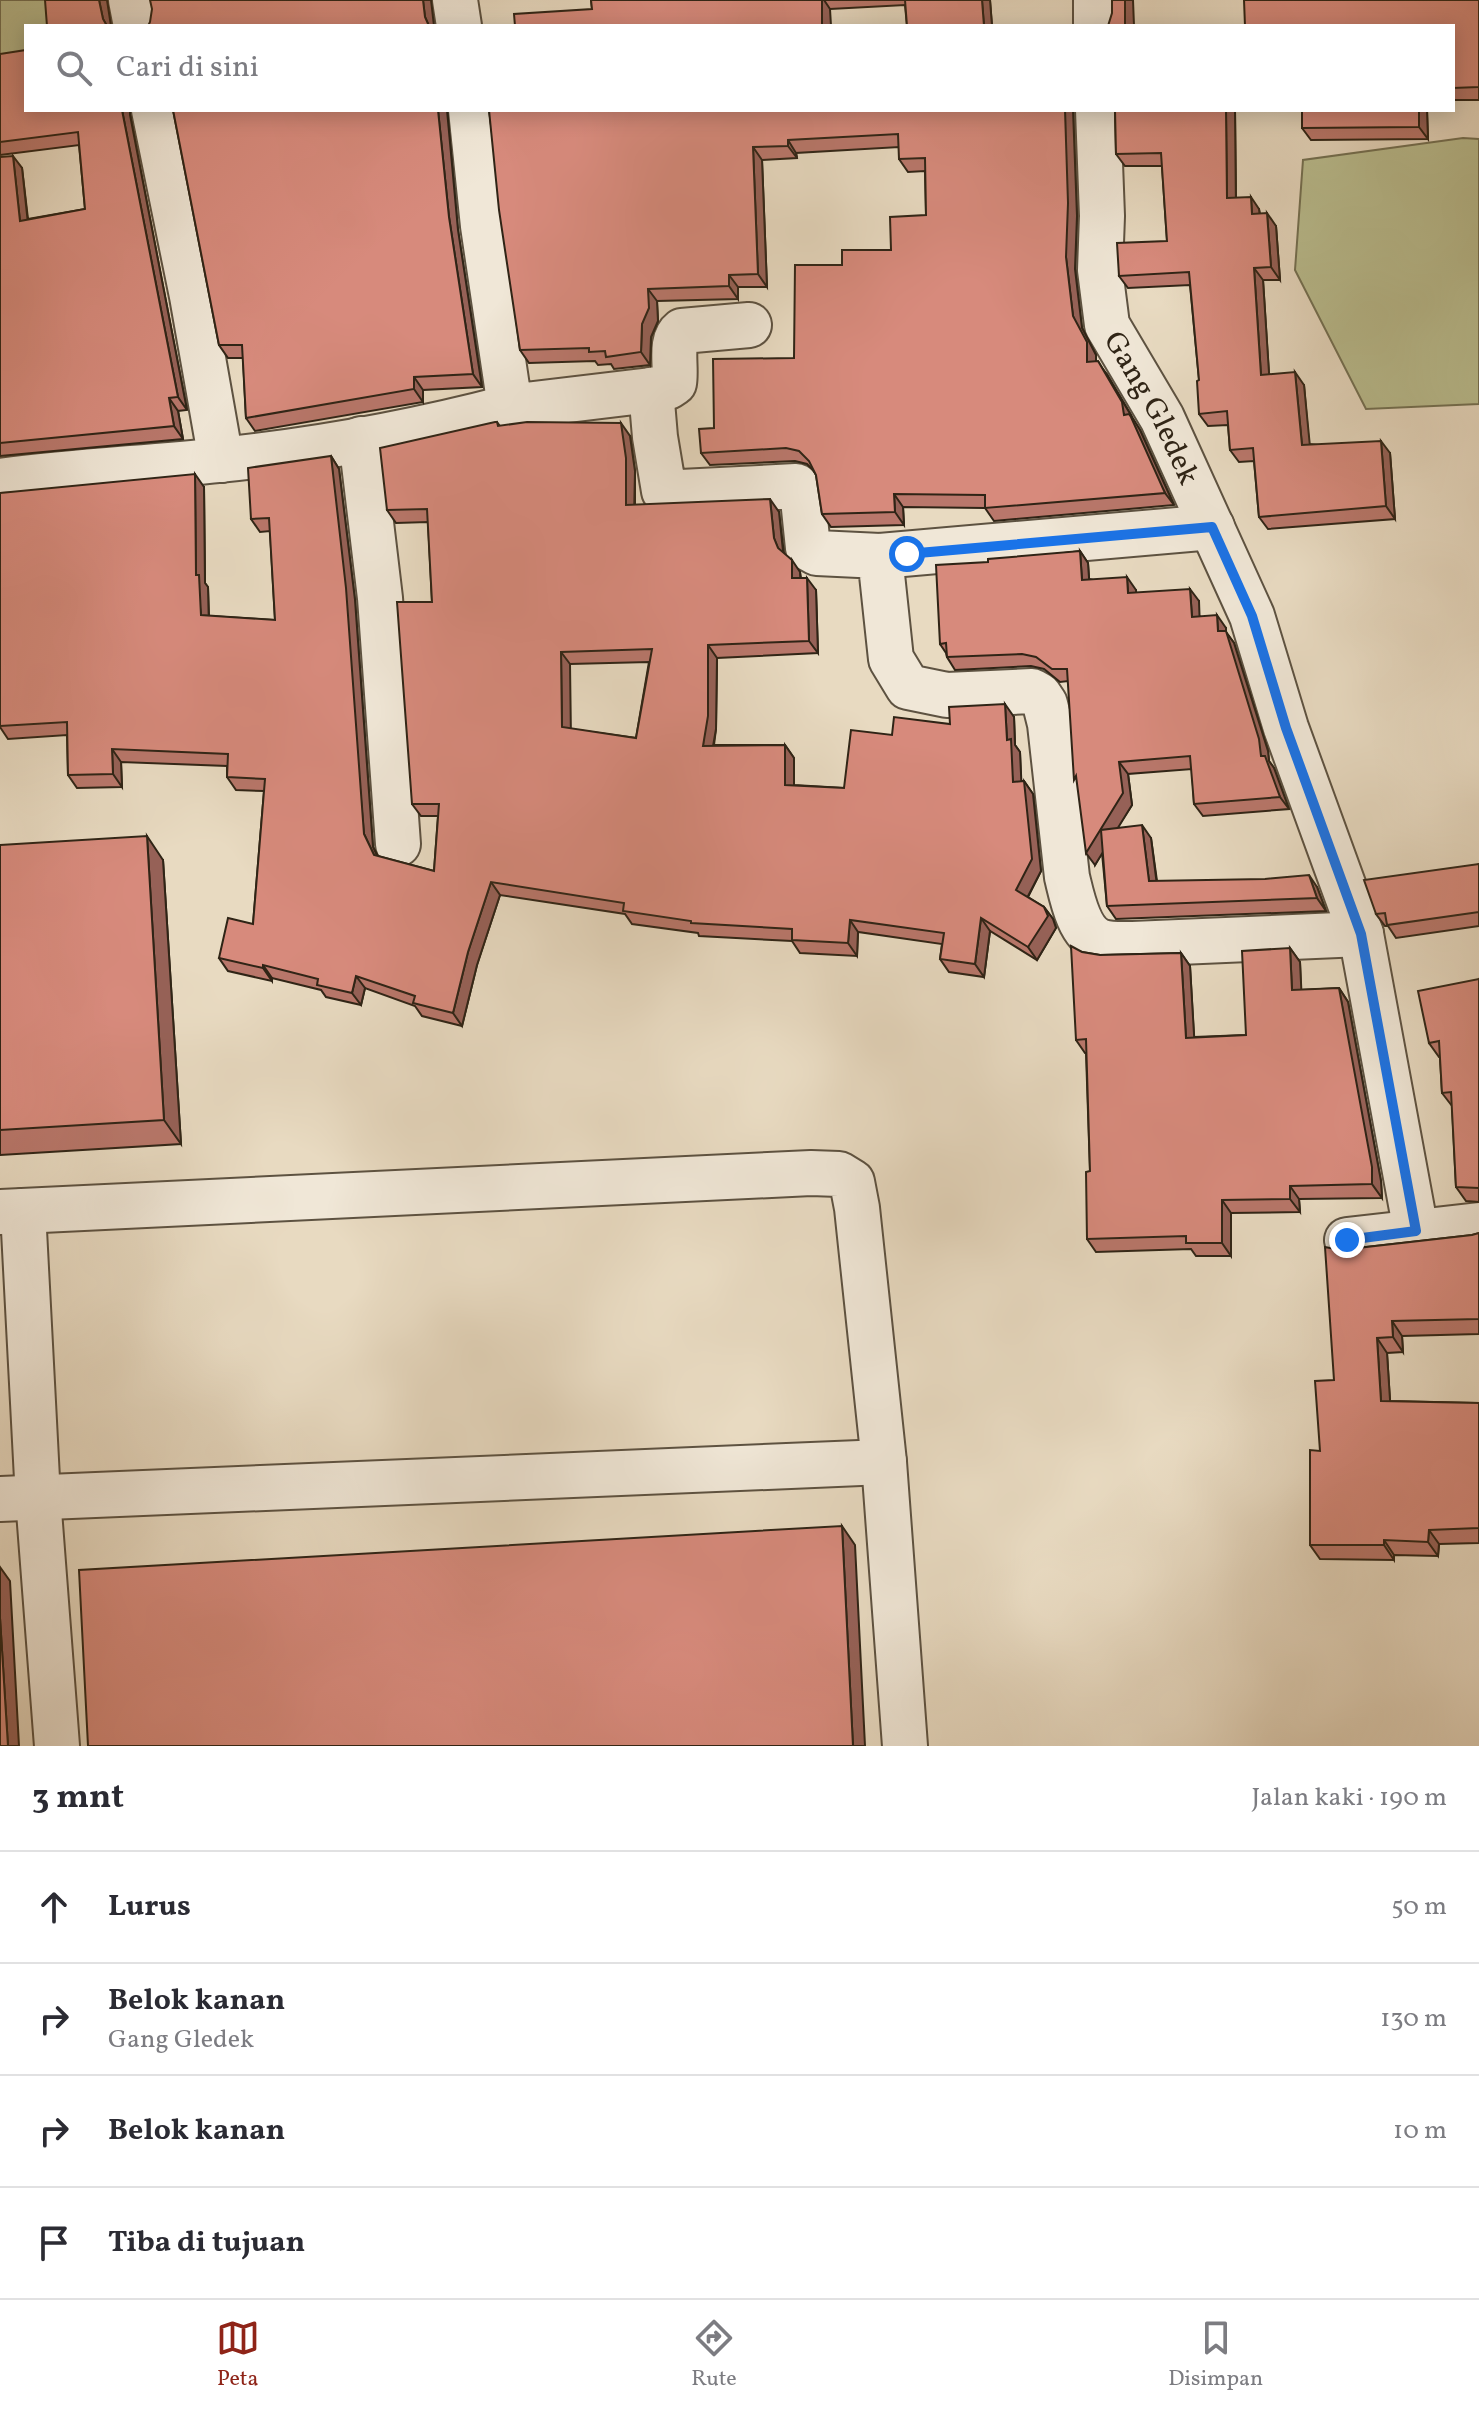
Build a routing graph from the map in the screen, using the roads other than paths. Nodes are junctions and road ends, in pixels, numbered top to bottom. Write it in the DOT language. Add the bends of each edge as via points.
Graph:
graph roads {
  1 [pos="131,0"];
  2 [pos="455,0"];
  3 [pos="1096,0"];
  4 [pos="136,24"];
  5 [pos="459,24"];
  6 [pos="1096,24"];
  7 [pos="154,112"];
  8 [pos="471,112"];
  9 [pos="1098,112"];
  10 [pos="749,325"];
  11 [pos="651,390"];
  12 [pos="510,407"];
  13 [pos="361,439"];
  14 [pos="221,460"];
  15 [pos="0,481"];
  16 [pos="1212,527"];
  17 [pos="880,556"];
  18 [pos="398,844"];
  19 [pos="1361,934"];
  20 [pos="11,1211"];
  21 [pos="1479,1225"];
  22 [pos="1416,1231"];
  23 [pos="1347,1240"];
  24 [pos="884,1462"];
  25 [pos="19,1499"];
  26 [pos="57,1746"];
  27 [pos="905,1746"];
  1 -- 4 [label="street"];
  2 -- 5 [label="street"];
  3 -- 6 [label="street"];
  7 -- 14 [label="street"];
  8 -- 12 [label="street"];
  9 -- 16 [label="street, Gang Gledek" via="1100,270 1107,325 1162,418"];
  10 -- 11 [label="street" via="682,331 676,335 674,383"];
  11 -- 12 [label="street"];
  11 -- 17 [label="street" via="664,491 796,486 803,499 808,548"];
  12 -- 13 [label="street"];
  13 -- 14 [label="street"];
  13 -- 18 [label="street" via="380,598"];
  14 -- 15 [label="street"];
  16 -- 17 [label="street"];
  16 -- 19 [label="street, Gang Gledek" via="1252,616 1286,728"];
  17 -- 19 [label="street" via="891,659 908,687 947,695 1022,690 1039,695 1045,704 1067,877 1078,914 1095,939 1133,944"];
  19 -- 22 [label="street, Gang Gledek"];
  20 -- 24 [label="street" via="839,1174 852,1182 857,1208"];
  20 -- 25 [label="street"];
  21 -- 22 [label="street"];
  22 -- 23 [label="street"];
  24 -- 25 [label="street"];
  24 -- 27 [label="street"];
  25 -- 26 [label="street"];
}
